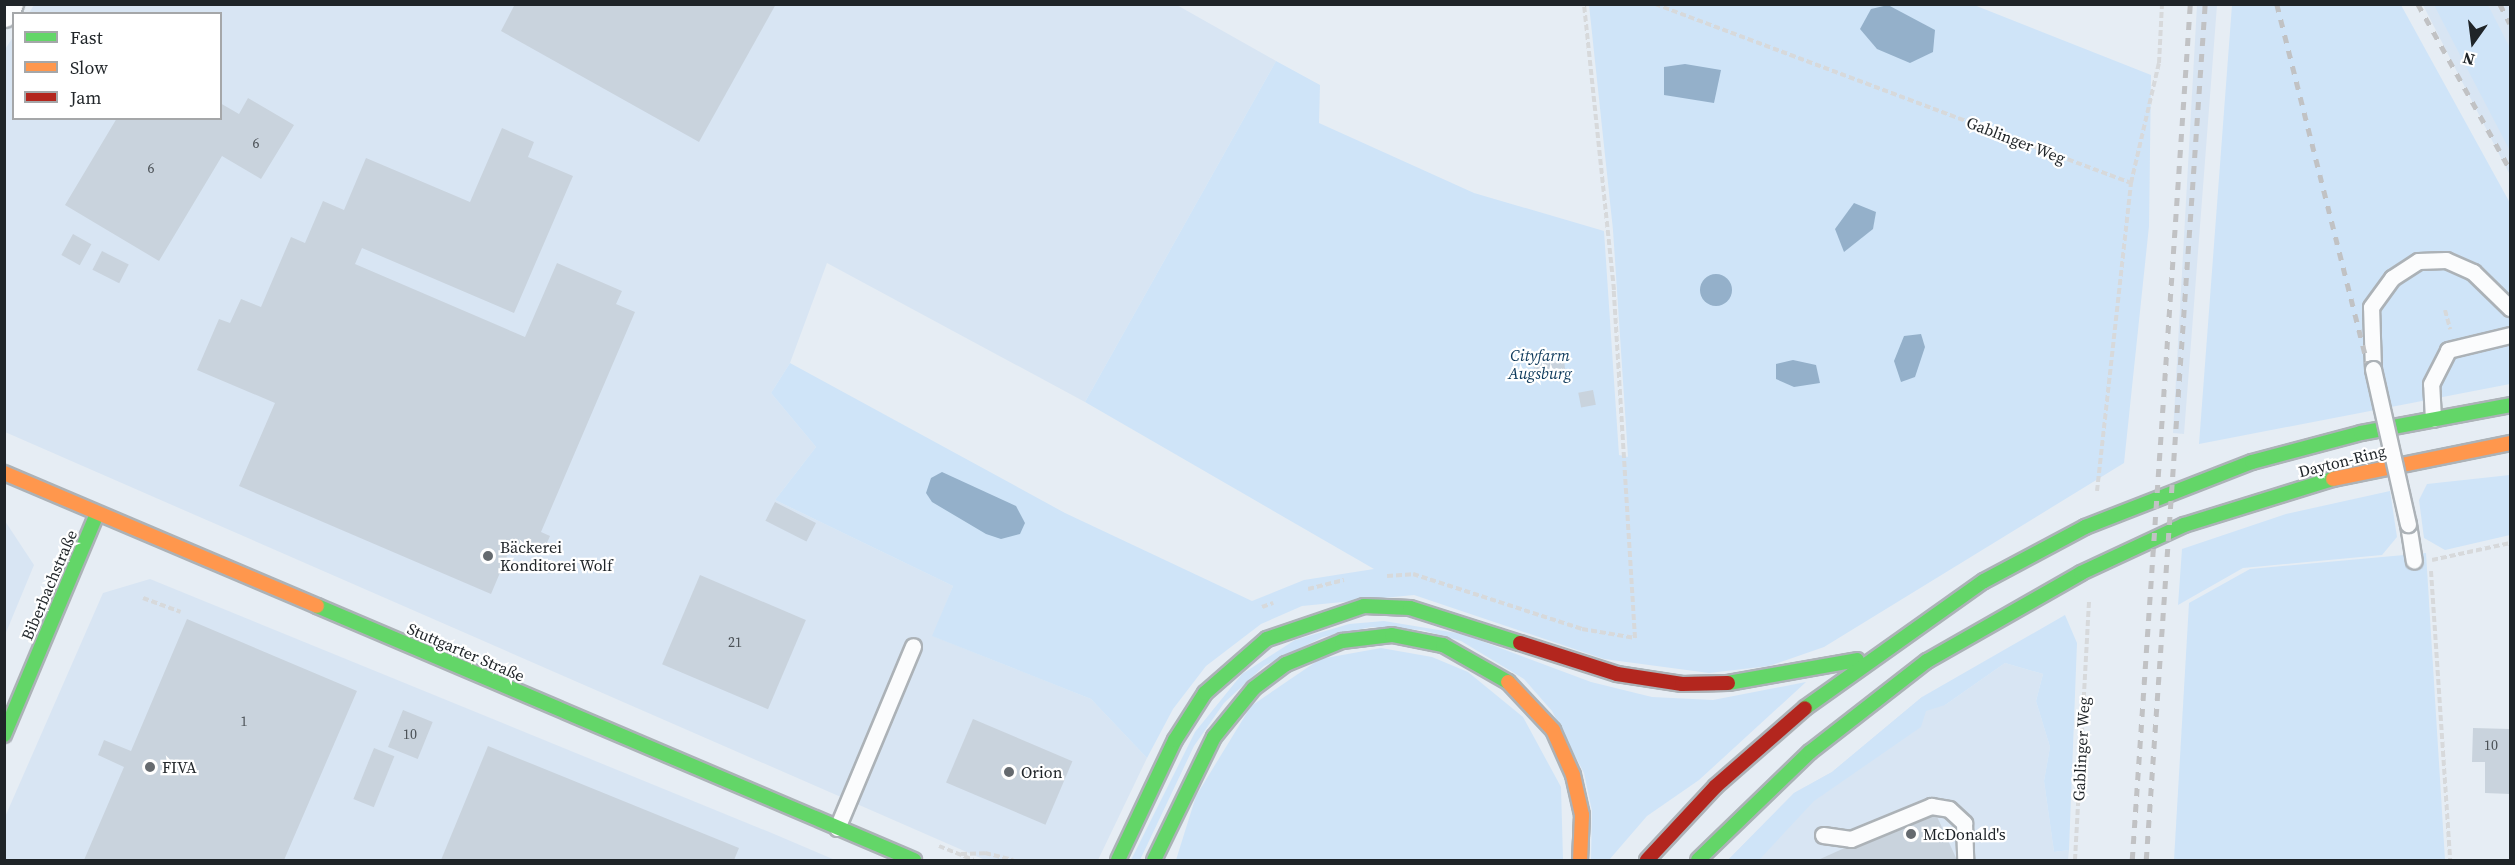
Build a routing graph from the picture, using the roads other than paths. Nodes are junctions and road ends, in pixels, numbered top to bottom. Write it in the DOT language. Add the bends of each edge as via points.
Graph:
graph roads {
  1 [pos="9,4"];
  2 [pos="4,13"];
  3 [pos="2511,308"];
  4 [pos="2511,335"];
  5 [pos="2511,405"];
  6 [pos="2433,419"];
  7 [pos="2511,443"];
  8 [pos="4,473"];
  9 [pos="97,514"];
  10 [pos="2414,561"];
  11 [pos="913,646"];
  12 [pos="1868,658"];
  13 [pos="4,735"];
  14 [pos="837,828"];
  15 [pos="1823,835"];
  16 [pos="1162,844"];
  17 [pos="894,856"];
  18 [pos="914,861"];
  19 [pos="1118,861"];
  20 [pos="1154,861"];
  21 [pos="1164,861"];
  22 [pos="1580,861"];
  23 [pos="1647,861"];
  24 [pos="1698,861"];
  25 [pos="1965,861"];
  1 -- 2 [label="street"];
  3 -- 10 [label="lane, bridge" via="2473,272 2446,260 2418,261 2392,278 2371,307 2373,369"];
  4 -- 6 [label="lane" via="2448,350 2431,384"];
  5 -- 6 [label="main road, Dayton-Ring"];
  6 -- 12 [label="main road, Dayton-Ring" via="2361,433 2188,484 2085,527 1984,580"];
  7 -- 24 [label="main road, Dayton-Ring" via="2370,469 2184,525 2004,613 1927,661 1810,752"];
  8 -- 9 [label="main road, Stuttgarter Straße"];
  9 -- 13 [label="main road, Biberbachstraße"];
  9 -- 14 [label="main road, Stuttgarter Straße"];
  11 -- 14 [label="lane"];
  12 -- 19 [label="main road" via="1747,682 1682,684 1617,674 1410,608 1364,606 1315,619 1267,639 1205,693 1175,740"];
  12 -- 23 [label="main road, Dayton-Ring" via="1716,786"];
  14 -- 17 [label="main road, Stuttgarter Straße"];
  15 -- 25 [label="lane" via="1851,839 1931,806 1949,809 1964,824"];
  16 -- 20 [label="main road"];
  16 -- 21 [label="main road"];
  16 -- 22 [label="main road" via="1214,738 1254,688 1286,664 1342,640 1392,635 1443,645 1488,666 1539,712 1553,730 1573,775 1582,815"];
  17 -- 18 [label="main road, Stuttgarter Straße"];
}
